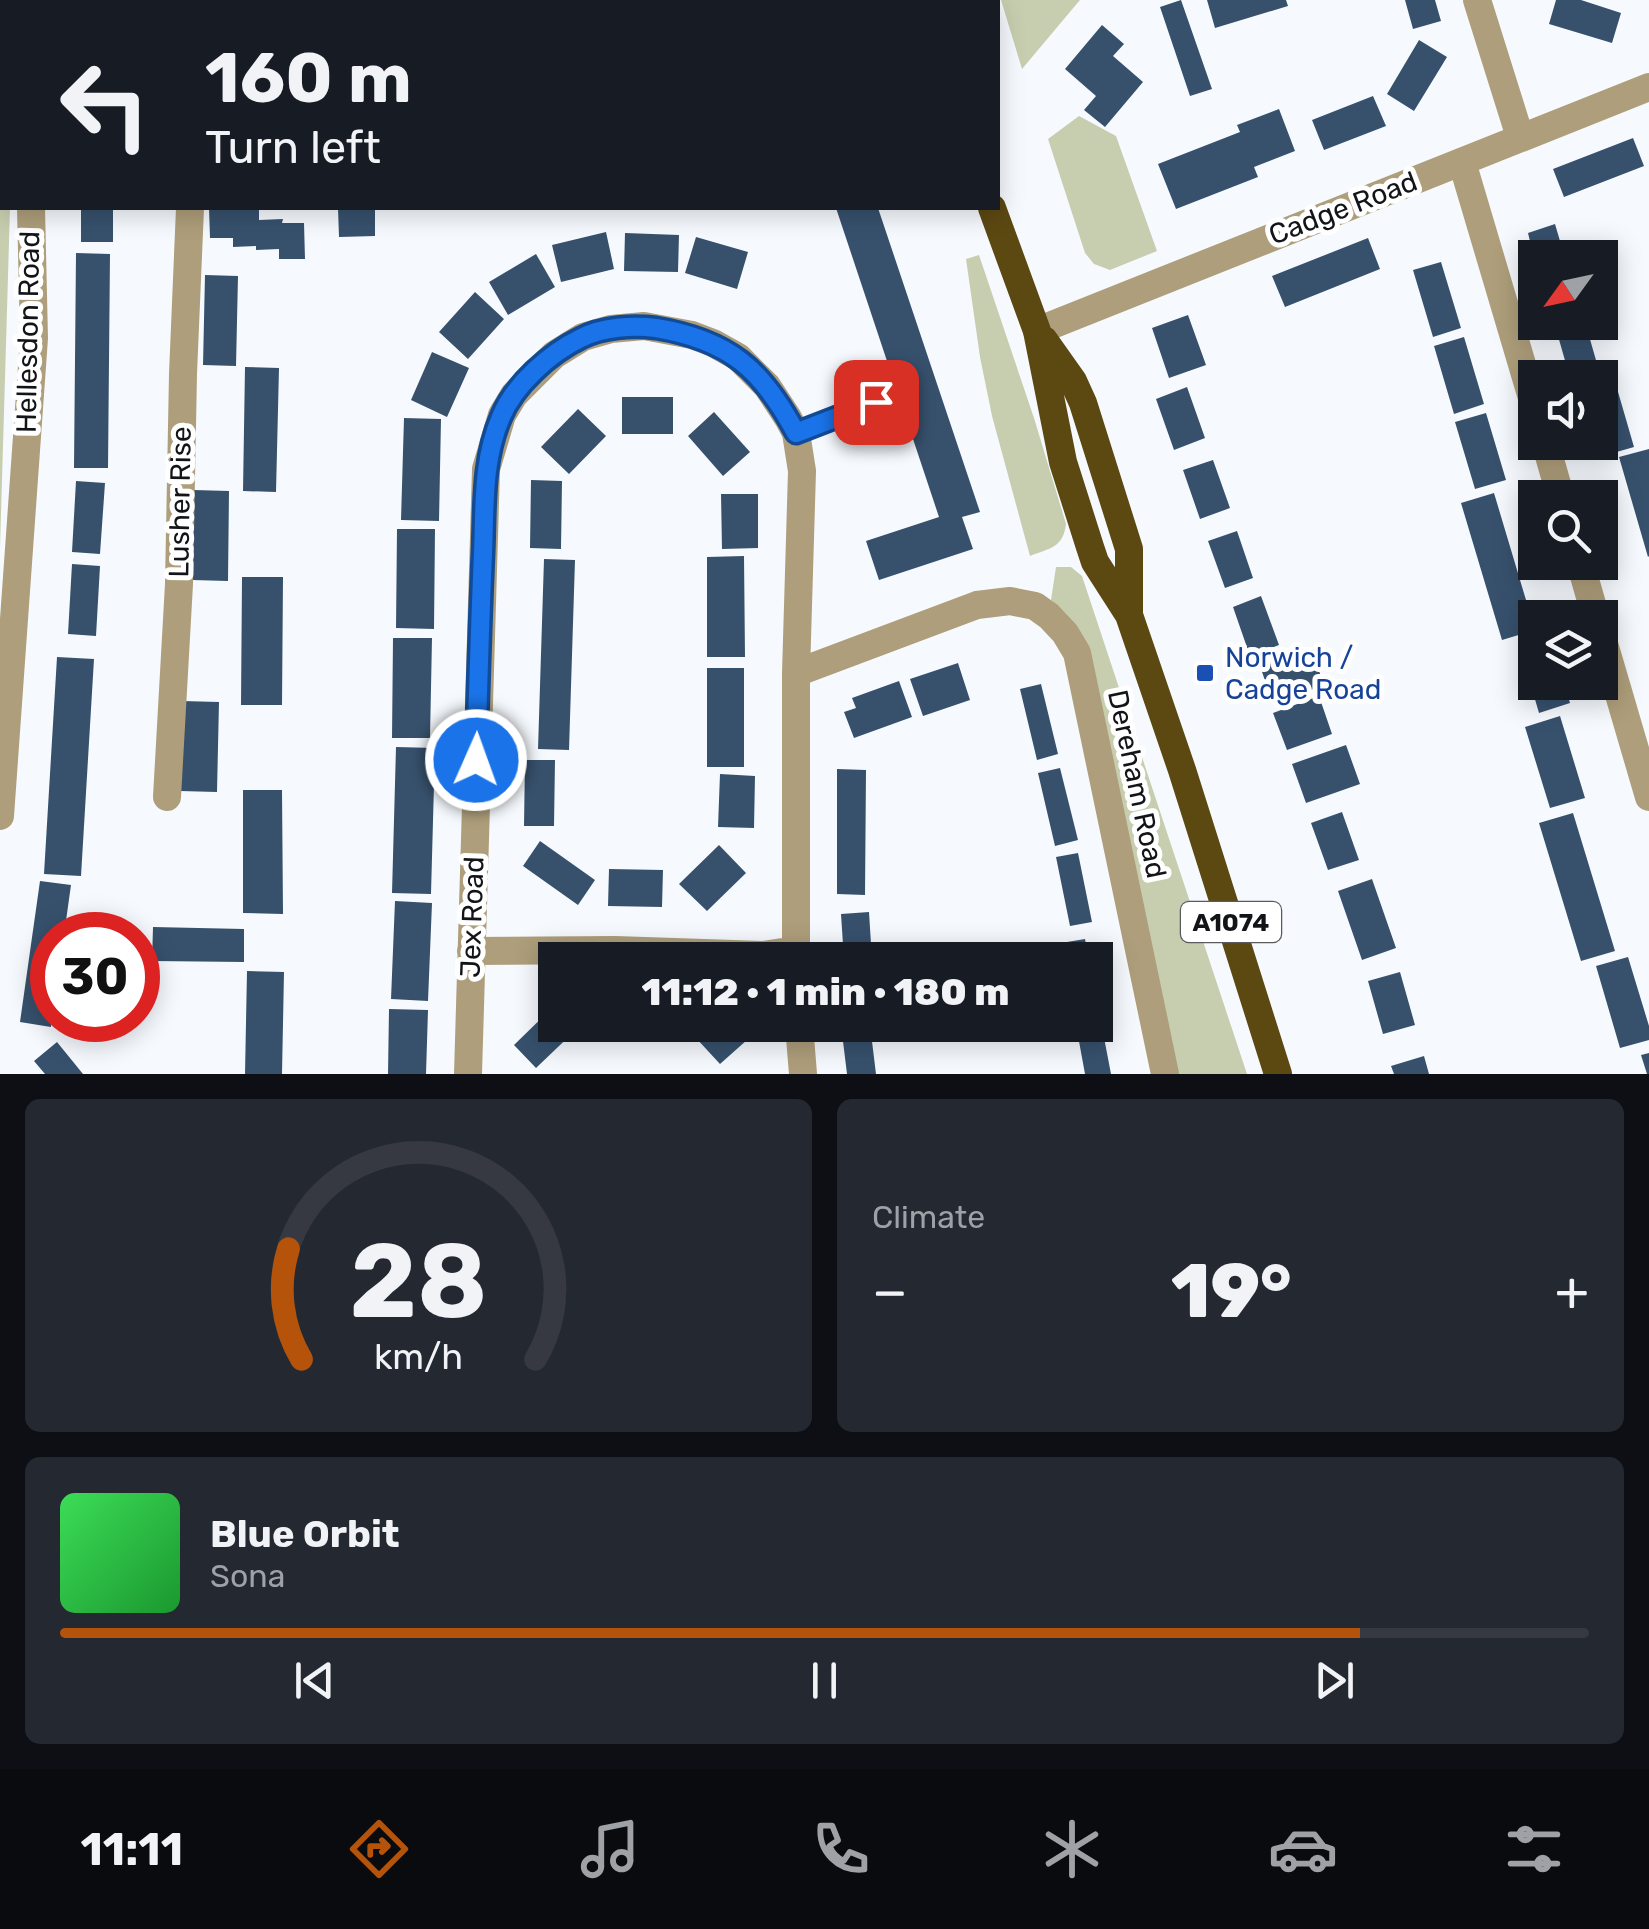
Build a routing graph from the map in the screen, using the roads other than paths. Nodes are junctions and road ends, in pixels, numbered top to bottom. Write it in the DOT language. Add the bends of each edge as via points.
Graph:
graph roads {
  1 [pos="1477,0"];
  2 [pos="1649,87"];
  3 [pos="1520,137"];
  4 [pos="1462,162"];
  5 [pos="31,210"];
  6 [pos="190,210"];
  7 [pos="993,210"];
  8 [pos="1037,331"];
  9 [pos="1521,360"];
  10 [pos="876,402"];
  11 [pos="796,433"];
  12 [pos="796,673"];
  13 [pos="1618,691"];
  14 [pos="1,777"];
  15 [pos="167,796"];
  16 [pos="1649,797"];
  17 [pos="0,816"];
  18 [pos="796,942"];
  19 [pos="538,951"];
  20 [pos="471,952"];
  21 [pos="800,1042"];
  22 [pos="468,1074"];
  23 [pos="803,1074"];
  24 [pos="1165,1074"];
  25 [pos="1278,1074"];
  1 -- 3 [label="street"];
  2 -- 3 [label="street, Cadge Road"];
  3 -- 4 [label="street, Cadge Road"];
  4 -- 8 [label="street, Cadge Road"];
  4 -- 9 [label="street"];
  5 -- 14 [label="street, Hellesdon Road" via="34,338"];
  6 -- 15 [label="street, Lusher Rise"];
  7 -- 8 [label="highway, Dereham Road / A1074"];
  8 -- 25 [label="highway, Dereham Road / A1074" via="1084,403 1129,550 1130,615"];
  10 -- 11 [label="lane"];
  11 -- 12 [label="street, Jex Road" via="802,471"];
  11 -- 20 [label="street, Jex Road" via="767,386 738,357 692,335 644,326 582,337 534,373 502,414 486,469"];
  12 -- 18 [label="street, Jex Road"];
  12 -- 24 [label="street, Dereham Road" via="977,605 1035,606 1065,632 1077,654"];
  13 -- 16 [label="street"];
  14 -- 17 [label="street, Hellesdon Road"];
  19 -- 20 [label="street"];
  20 -- 22 [label="street, Jex Road"];
  21 -- 23 [label="street"];
}
